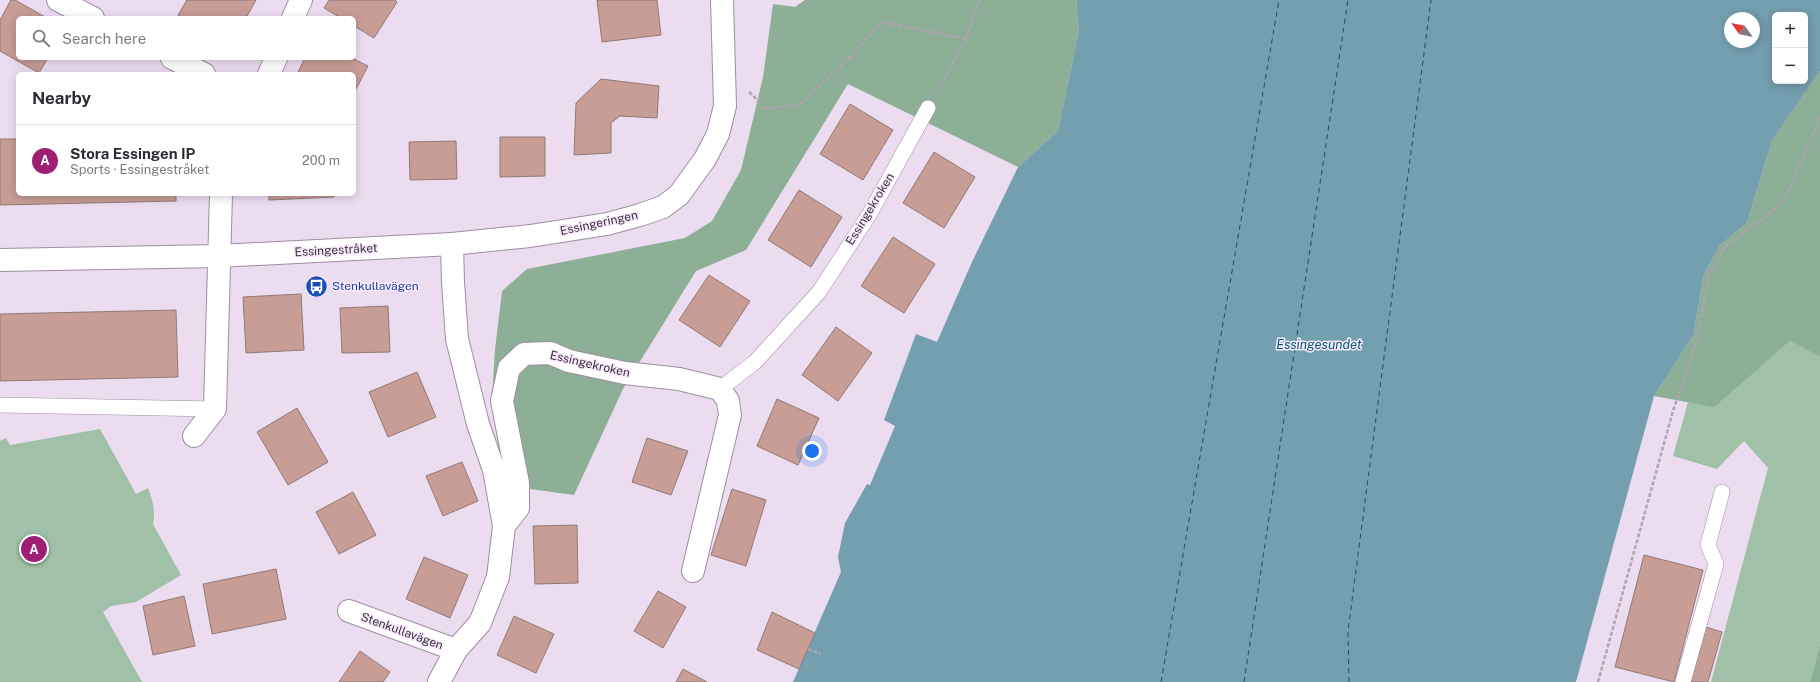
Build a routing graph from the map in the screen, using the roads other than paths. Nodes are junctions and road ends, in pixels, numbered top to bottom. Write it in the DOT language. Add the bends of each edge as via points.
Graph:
graph roads {
  1 [pos="58,0"];
  2 [pos="301,0"];
  3 [pos="722,0"];
  4 [pos="89,16"];
  5 [pos="294,16"];
  6 [pos="176,60"];
  7 [pos="275,60"];
  8 [pos="200,72"];
  9 [pos="270,72"];
  10 [pos="928,108"];
  11 [pos="221,196"];
  12 [pos="452,244"];
  13 [pos="219,256"];
  14 [pos="0,260"];
  15 [pos="720,389"];
  16 [pos="0,405"];
  17 [pos="215,408"];
  18 [pos="194,436"];
  19 [pos="1722,492"];
  20 [pos="504,526"];
  21 [pos="693,570"];
  22 [pos="349,611"];
  23 [pos="456,650"];
  24 [pos="439,682"];
  25 [pos="1683,682"];
  1 -- 4 [label="street"];
  2 -- 5 [label="street"];
  3 -- 12 [label="street, Essingeringen" via="725,106 718,134 705,159 679,195 662,207 607,224 530,236"];
  6 -- 8 [label="street"];
  7 -- 9 [label="street"];
  10 -- 15 [label="lane, Essingekroken" via="869,215 819,292 755,362"];
  11 -- 13 [label="street"];
  12 -- 13 [label="street, Essingestråket"];
  12 -- 20 [label="street, Stenkullavägen" via="457,339 478,424 494,470"];
  13 -- 14 [label="street, Essingestråket"];
  13 -- 17 [label="street"];
  15 -- 20 [label="street, Essingekroken" via="679,379 625,373 569,361 550,353 524,354 509,368 502,402 518,483 518,508"];
  15 -- 21 [label="street" via="728,401 730,415"];
  16 -- 17 [label="lane"];
  17 -- 18 [label="street"];
  19 -- 25 [label="lane" via="1708,545 1716,564"];
  20 -- 23 [label="street, Stenkullavägen" via="498,577 480,623"];
  22 -- 23 [label="street, Stenkullavägen"];
  23 -- 24 [label="street, Stenkullavägen"];
}
